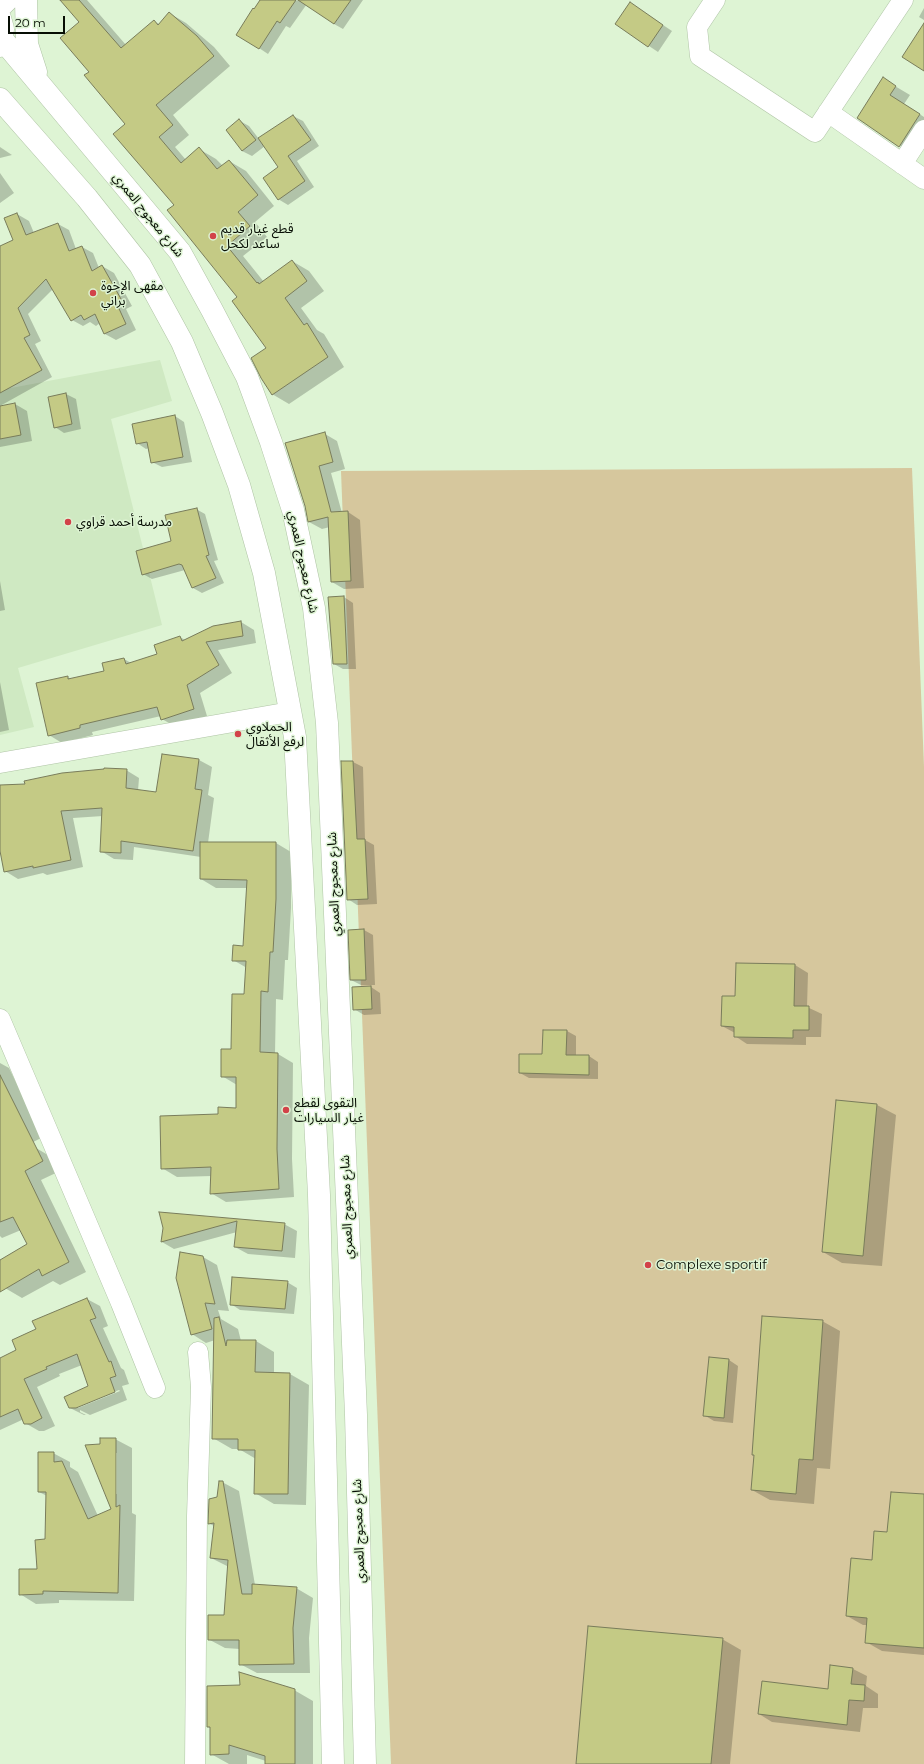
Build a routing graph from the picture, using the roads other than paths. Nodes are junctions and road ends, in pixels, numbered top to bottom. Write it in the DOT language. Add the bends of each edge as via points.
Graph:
graph roads {
  1 [pos="7,0"];
  2 [pos="26,0"];
  3 [pos="715,0"];
  4 [pos="903,0"];
  5 [pos="0,7"];
  6 [pos="1,34"];
  7 [pos="39,81"];
  8 [pos="0,99"];
  9 [pos="828,112"];
  10 [pos="924,130"];
  11 [pos="902,164"];
  12 [pos="924,179"];
  13 [pos="290,712"];
  14 [pos="0,763"];
  15 [pos="0,1019"];
  16 [pos="198,1352"];
  17 [pos="155,1388"];
  18 [pos="195,1764"];
  19 [pos="332,1764"];
  20 [pos="365,1764"];
  1 -- 5 [label="main road"];
  2 -- 7 [label="main road" via="27,44"];
  3 -- 9 [label="street" via="697,27 700,56 815,132"];
  4 -- 9 [label="street"];
  6 -- 7 [label="main road, شارع معجوج العمري"];
  7 -- 20 [label="main road, شارع معجوج العمري" via="180,252 247,377 293,510 314,608 327,724 356,1423"];
  8 -- 13 [label="main road" via="87,198 140,265 182,342 239,485 264,573"];
  9 -- 11 [label="street"];
  10 -- 11 [label="street"];
  11 -- 12 [label="street"];
  13 -- 14 [label="street"];
  13 -- 19 [label="main road" via="295,737 319,1195"];
  15 -- 17 [label="street"];
  16 -- 18 [label="street" via="201,1387"];
}
